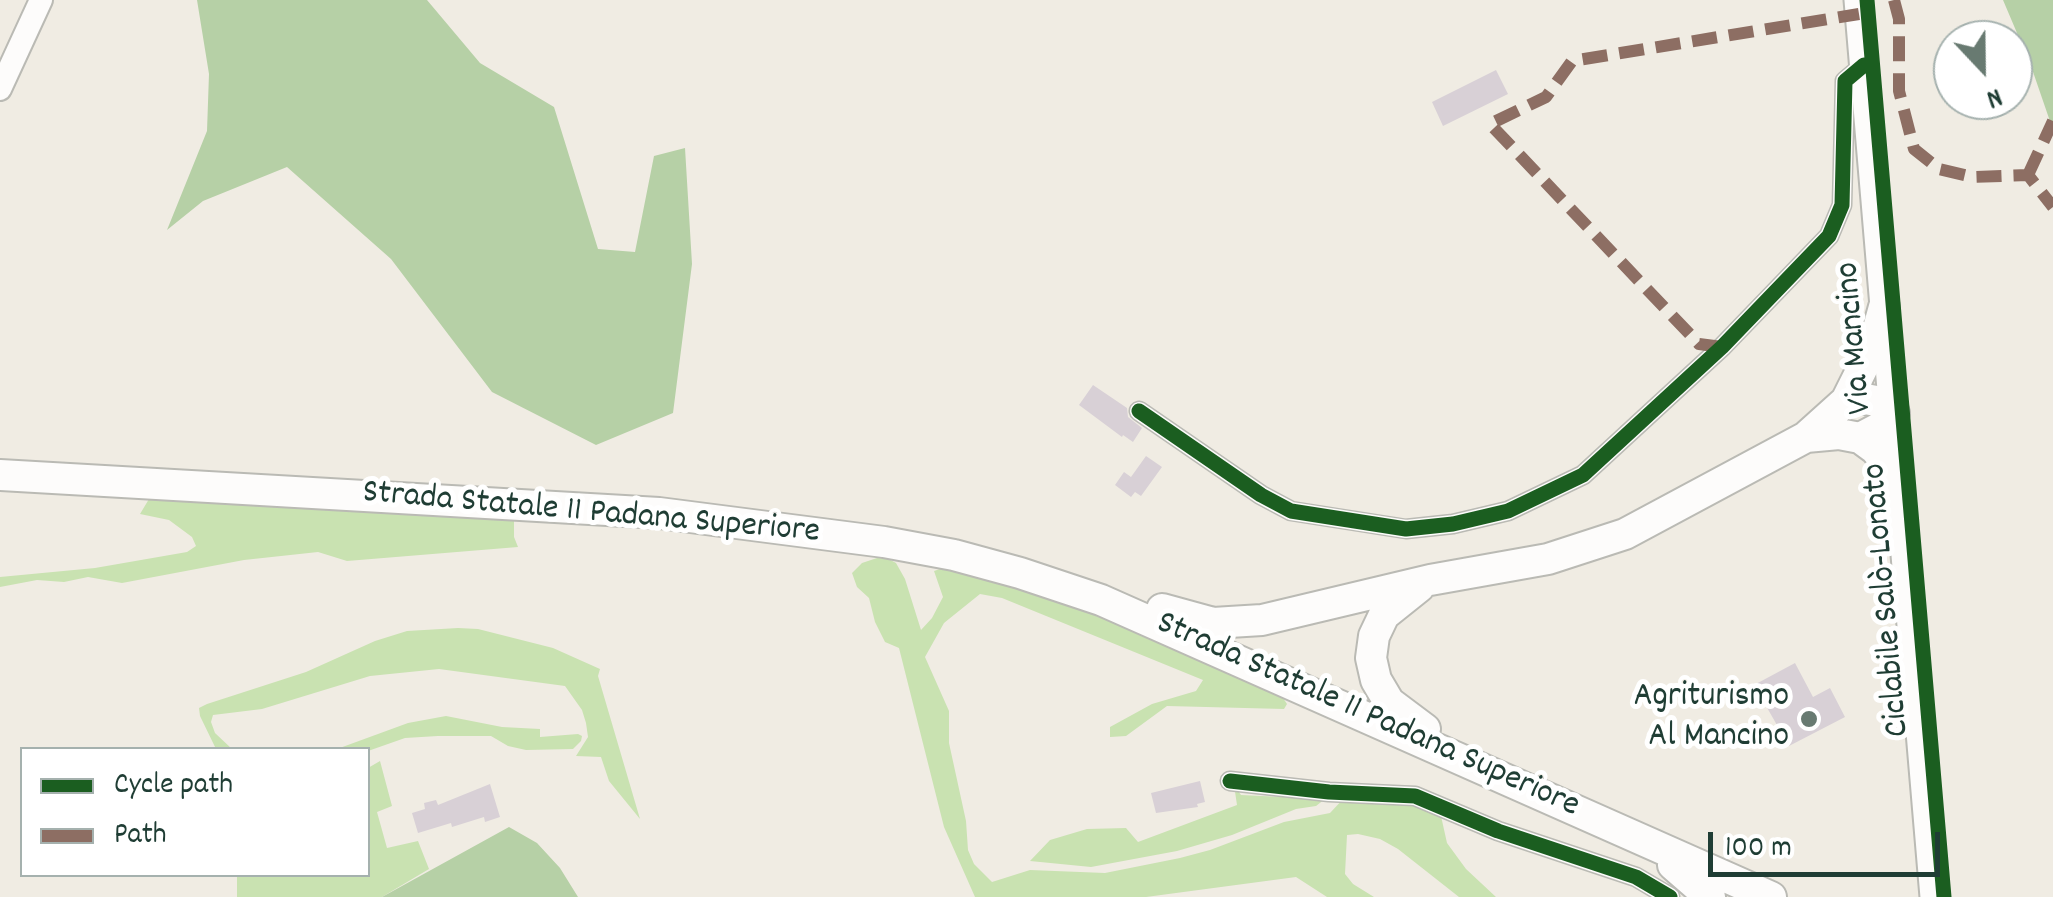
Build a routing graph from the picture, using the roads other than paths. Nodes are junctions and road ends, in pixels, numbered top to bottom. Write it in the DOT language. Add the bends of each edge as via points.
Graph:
graph roads {
  1 [pos="41,0"];
  2 [pos="1857,0"];
  3 [pos="1864,65"];
  4 [pos="0,89"];
  5 [pos="1884,307"];
  6 [pos="1846,401"];
  7 [pos="1139,411"];
  8 [pos="1894,413"];
  9 [pos="1806,437"];
  10 [pos="1860,438"];
  11 [pos="0,475"];
  12 [pos="1899,492"];
  13 [pos="954,556"];
  14 [pos="1430,580"];
  15 [pos="1491,772"];
  16 [pos="1230,781"];
  17 [pos="1630,834"];
  18 [pos="1670,897"];
  19 [pos="1710,897"];
  20 [pos="1771,897"];
  21 [pos="1933,897"];
  1 -- 4 [label="street"];
  2 -- 3 [label="main road, Via Mancino"];
  3 -- 5 [label="main road, Via Mancino"];
  3 -- 7 [label="street" via="1846,81 1842,205 1829,236 1722,347 1583,475 1508,510 1406,529 1292,512"];
  5 -- 6 [label="highway" via="1874,347"];
  5 -- 8 [label="main road, Via Mancino"];
  6 -- 8 [label="highway" via="1876,401"];
  6 -- 9 [label="highway"];
  8 -- 10 [label="highway"];
  8 -- 12 [label="main road, Via Mancino"];
  9 -- 10 [label="highway"];
  9 -- 14 [label="highway" via="1597,545"];
  10 -- 12 [label="highway" via="1887,464"];
  11 -- 13 [label="highway, Strada Statale 11 Padana Superiore" via="660,513"];
  12 -- 21 [label="main road, Via Mancino"];
  13 -- 14 [label="highway" via="1027,562 1214,622 1262,620"];
  13 -- 15 [label="highway, Strada Statale 11 Padana Superiore" via="1101,600"];
  14 -- 15 [label="highway" via="1384,615 1371,658 1376,680 1410,720"];
  15 -- 17 [label="highway, Strada Statale 11 Padana Superiore"];
  16 -- 18 [label="street" via="1415,796 1636,878"];
  17 -- 19 [label="highway"];
  17 -- 20 [label="highway, Strada Statale 11 Padana Superiore"];
}
